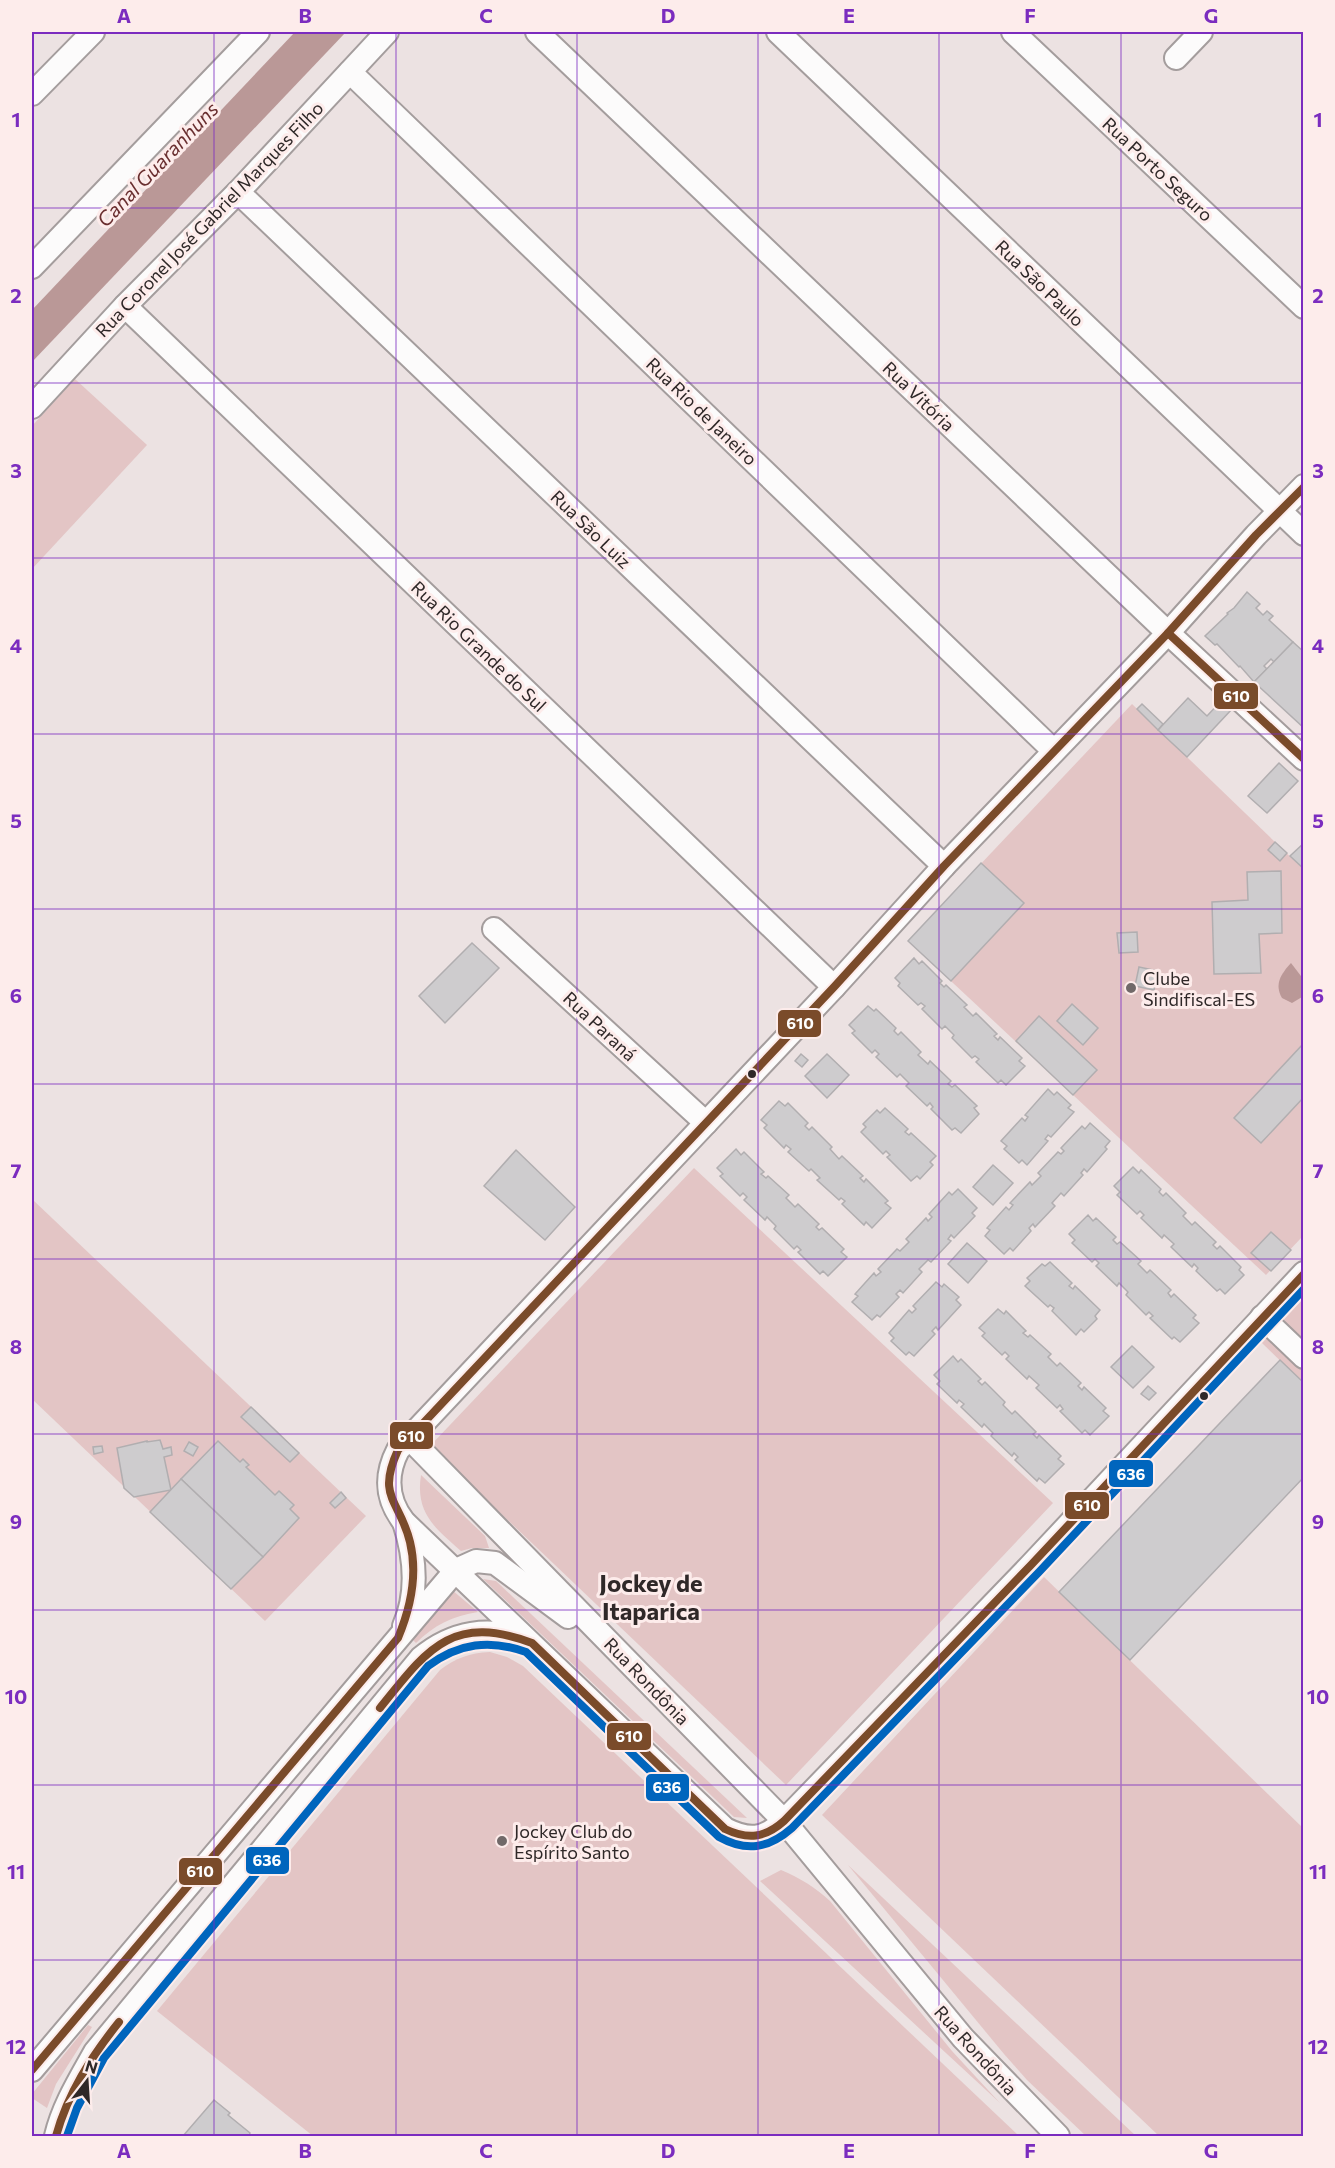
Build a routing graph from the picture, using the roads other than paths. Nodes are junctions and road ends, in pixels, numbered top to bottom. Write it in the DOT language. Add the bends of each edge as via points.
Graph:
graph roads {
  1 [pos="93,32"];
  2 [pos="258,32"];
  3 [pos="387,32"];
  4 [pos="537,32"];
  5 [pos="778,32"];
  6 [pos="1013,32"];
  7 [pos="1201,32"];
  8 [pos="1176,58"];
  9 [pos="350,72"];
  10 [pos="32,94"];
  11 [pos="238,192"];
  12 [pos="32,267"];
  13 [pos="125,306"];
  14 [pos="1304,307"];
  15 [pos="32,407"];
  16 [pos="1304,486"];
  17 [pos="1279,511"];
  18 [pos="1304,534"];
  19 [pos="1168,633"];
  20 [pos="1054,751"];
  21 [pos="1304,759"];
  22 [pos="944,866"];
  23 [pos="495,929"];
  24 [pos="834,987"];
  25 [pos="706,1123"];
  26 [pos="1304,1273"];
  27 [pos="1262,1317"];
  28 [pos="1304,1357"];
  29 [pos="410,1439"];
  30 [pos="404,1522"];
  31 [pos="456,1570"];
  32 [pos="398,1638"];
  33 [pos="532,1643"];
  34 [pos="633,1667"];
  35 [pos="784,1821"];
  36 [pos="32,2070"];
  37 [pos="56,2136"];
  38 [pos="1058,2136"];
  1 -- 10 [label="street"];
  2 -- 12 [label="street"];
  3 -- 9 [label="street, Rua Coronel José Gabriel Marques Filho"];
  4 -- 19 [label="street, Rua Vitória"];
  5 -- 17 [label="street, Rua São Paulo"];
  6 -- 14 [label="street, Rua Porto Seguro"];
  7 -- 8 [label="street"];
  9 -- 11 [label="street, Rua Coronel José Gabriel Marques Filho"];
  9 -- 20 [label="street, Rua Rio de Janeiro"];
  11 -- 13 [label="street, Rua Coronel José Gabriel Marques Filho"];
  11 -- 22 [label="street, Rua São Luiz"];
  13 -- 15 [label="street, Rua Coronel José Gabriel Marques Filho"];
  13 -- 24 [label="street, Rua Rio Grande do Sul"];
  16 -- 17 [label="street"];
  17 -- 18 [label="street, Rua São Paulo"];
  17 -- 19 [label="street"];
  19 -- 20 [label="street"];
  19 -- 21 [label="street, Rua Vitória"];
  20 -- 22 [label="street"];
  22 -- 24 [label="street"];
  23 -- 25 [label="street, Rua Paraná"];
  24 -- 25 [label="street"];
  25 -- 29 [label="street"];
  26 -- 27 [label="street"];
  27 -- 28 [label="street"];
  27 -- 35 [label="street" via="1031,1565"];
  29 -- 30 [label="street" via="393,1460 388,1482 392,1503"];
  29 -- 34 [label="street, Rua Rondônia"];
  30 -- 31 [label="street"];
  30 -- 32 [label="street" via="414,1560 414,1580 409,1610"];
  31 -- 32 [label="street"];
  31 -- 33 [label="street"];
  31 -- 34 [label="street" via="477,1561 495,1563"];
  32 -- 36 [label="street"];
  33 -- 35 [label="street" via="725,1829 742,1837 763,1836"];
  33 -- 37 [label="street" via="501,1633 468,1634 443,1642 422,1658 95,2052"];
  34 -- 35 [label="street, Rua Rondônia"];
  35 -- 38 [label="street, Rua Rondônia" via="963,2038"];
}
